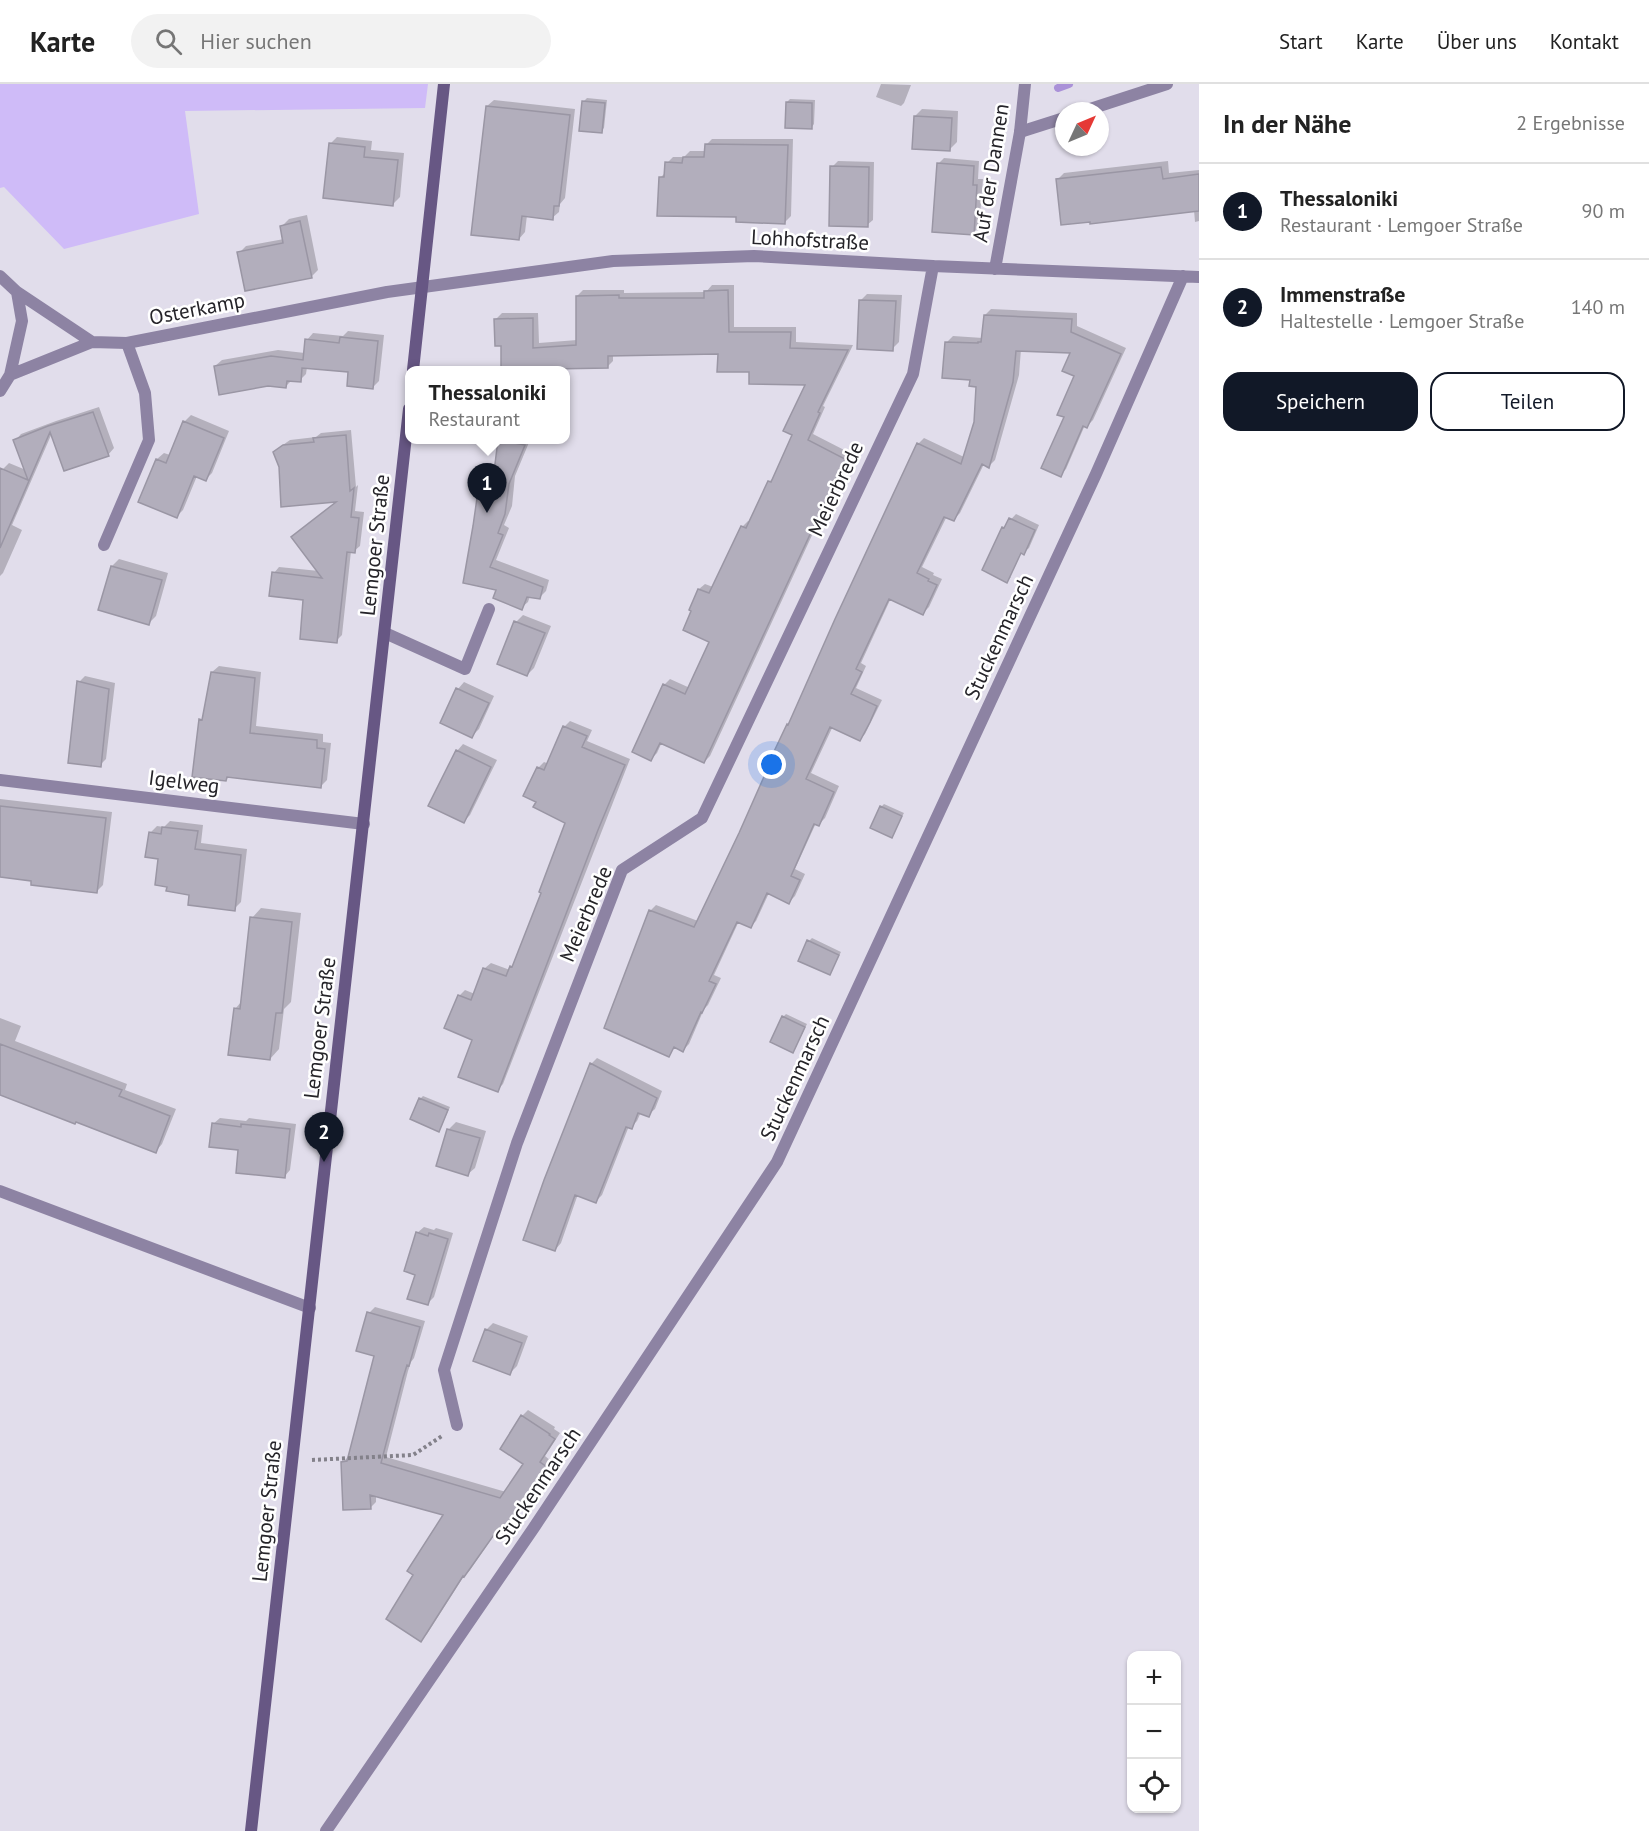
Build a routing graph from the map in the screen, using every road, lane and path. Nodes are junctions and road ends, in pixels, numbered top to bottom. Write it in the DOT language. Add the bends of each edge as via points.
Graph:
graph roads {
  1 [pos="444,84"];
  2 [pos="1025,84"];
  3 [pos="1167,84"];
  4 [pos="1109,103"];
  5 [pos="1055,121"];
  6 [pos="1020,132"];
  7 [pos="933,266"];
  8 [pos="995,269"];
  9 [pos="0,276"];
  10 [pos="1183,276"];
  11 [pos="1199,277"];
  12 [pos="421,288"];
  13 [pos="17,292"];
  14 [pos="92,342"];
  15 [pos="127,343"];
  16 [pos="413,366"];
  17 [pos="10,375"];
  18 [pos="0,391"];
  19 [pos="405,444"];
  20 [pos="104,545"];
  21 [pos="489,609"];
  22 [pos="385,633"];
  23 [pos="0,780"];
  24 [pos="364,824"];
  25 [pos="0,1191"];
  26 [pos="309,1308"];
  27 [pos="458,1425"];
  28 [pos="292,1461"];
  29 [pos="251,1831"];
  30 [pos="326,1831"];
  1 -- 12 [label="main road"];
  2 -- 6 [label="street, Auf der Dannen"];
  3 -- 4 [label="street"];
  5 -- 6 [label="street"];
  6 -- 8 [label="street, Auf der Dannen"];
  7 -- 8 [label="street, Lohhofstraße"];
  7 -- 12 [label="street, Lohhofstraße" via="754,256 613,261"];
  7 -- 27 [label="street, Meierbrede" via="913,374 702,818 622,870 517,1143 444,1370"];
  8 -- 10 [label="street, Lohhofstraße"];
  9 -- 13 [label="street"];
  10 -- 11 [label="street, Lohhofstraße"];
  10 -- 30 [label="street, Stuckenmarsch" via="1096,474 777,1162"];
  12 -- 15 [label="street, Osterkamp"];
  12 -- 16 [label="main road"];
  13 -- 14 [label="street"];
  13 -- 17 [label="street" via="22,321"];
  14 -- 15 [label="street, Osterkamp"];
  14 -- 17 [label="street"];
  15 -- 20 [label="street" via="145,393 149,440"];
  17 -- 18 [label="street"];
  19 -- 22 [label="main road, Lemgoer Straße"];
  21 -- 22 [label="street" via="465,669"];
  22 -- 24 [label="main road, Lemgoer Straße"];
  23 -- 24 [label="street, Igelweg"];
  24 -- 26 [label="main road, Lemgoer Straße"];
  25 -- 26 [label="street"];
  26 -- 28 [label="main road, Lemgoer Straße"];
  27 -- 28 [label="path" via="413,1455"];
  28 -- 29 [label="main road, Lemgoer Straße"];
}
